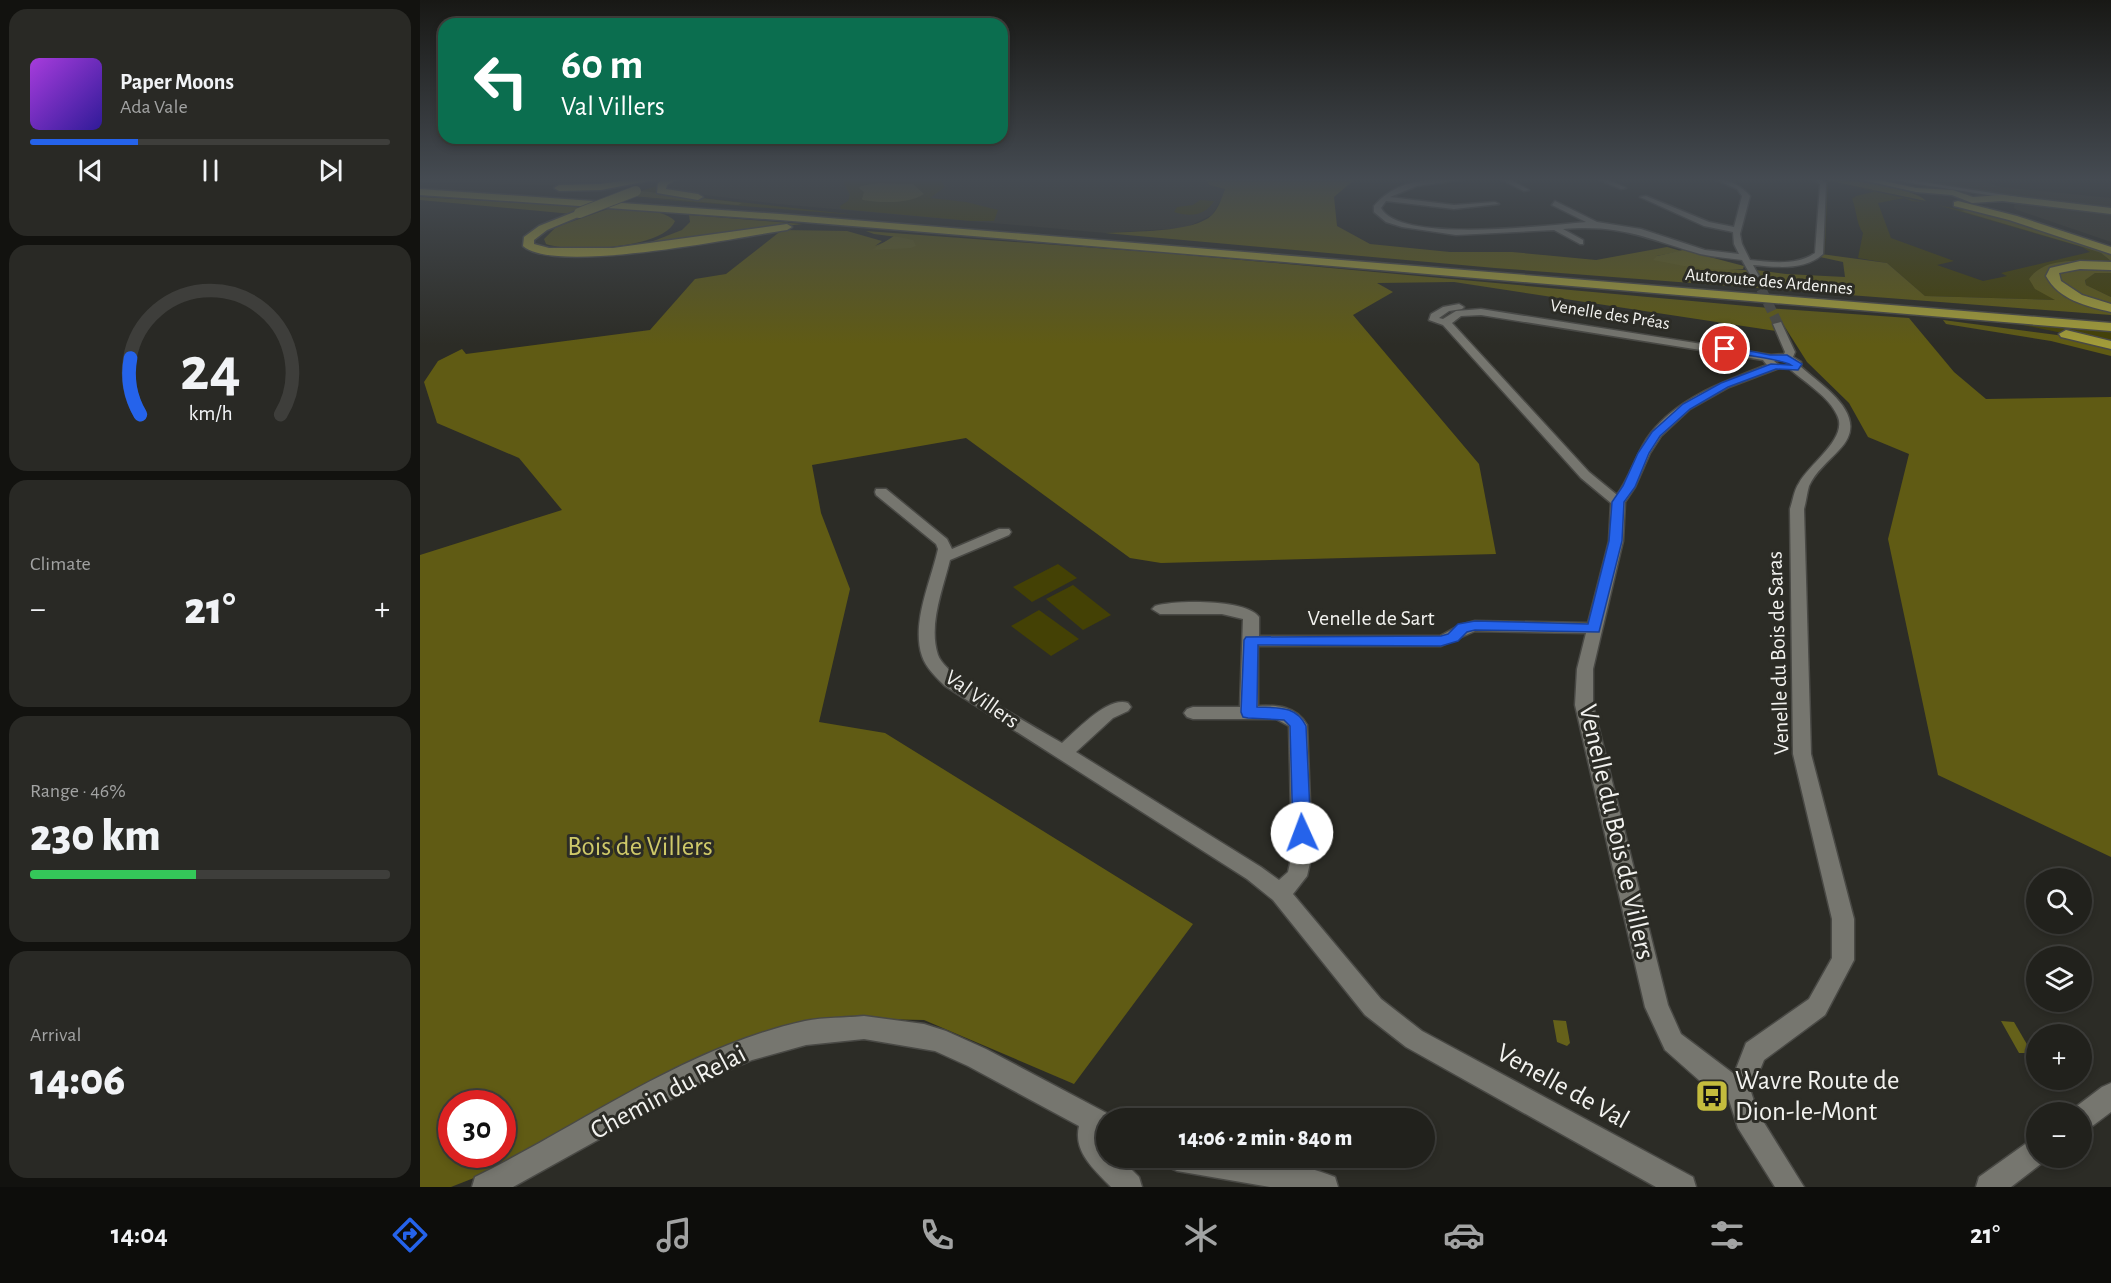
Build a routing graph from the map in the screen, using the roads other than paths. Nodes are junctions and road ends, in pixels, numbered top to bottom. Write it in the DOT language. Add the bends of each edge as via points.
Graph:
graph roads {
  1 [pos="533,234"];
  2 [pos="540,234"];
  3 [pos="661,234"];
  4 [pos="730,234"];
  5 [pos="989,234"];
  6 [pos="1053,234"];
  7 [pos="1567,234"];
  8 [pos="1649,234"];
  9 [pos="1737,234"];
  10 [pos="1821,234"];
  11 [pos="2065,234"];
  12 [pos="2069,234"];
  13 [pos="1580,242"];
  14 [pos="2111,249"];
  15 [pos="1748,260"];
  16 [pos="2111,266"];
  17 [pos="1755,276"];
  18 [pos="2111,308"];
  19 [pos="1944,315"];
  20 [pos="2111,319"];
  21 [pos="1778,324"];
  22 [pos="2111,327"];
  23 [pos="2111,345"];
  24 [pos="1782,362"];
  25 [pos="881,492"];
  26 [pos="1618,502"];
  27 [pos="1004,532"];
  28 [pos="944,557"];
  29 [pos="1160,609"];
  30 [pos="1594,628"];
  31 [pos="1251,640"];
  32 [pos="1122,707"];
  33 [pos="1248,712"];
  34 [pos="1193,713"];
  35 [pos="1062,753"];
  36 [pos="1280,893"];
  37 [pos="1414,1039"];
  38 [pos="1739,1092"];
  39 [pos="2111,1096"];
  40 [pos="2092,1110"];
  41 [pos="1096,1121"];
  42 [pos="1096,1128"];
  43 [pos="1096,1151"];
  44 [pos="2026,1159"];
  45 [pos="1112,1168"];
  46 [pos="1236,1168"];
  47 [pos="496,1184"];
  48 [pos="1129,1187"];
  49 [pos="1325,1187"];
  50 [pos="1683,1187"];
  51 [pos="1791,1187"];
  52 [pos="1989,1187"];
  1 -- 4 [label="highway" via="528,239 530,246 548,253 586,253"];
  2 -- 3 [label="highway" via="536,243 560,251 645,242"];
  5 -- 19 [label="highway, Autoroute des Ardennes"];
  6 -- 20 [label="highway, Autoroute des Ardennes"];
  7 -- 13 [label="street"];
  8 -- 15 [label="street" via="1704,252"];
  9 -- 15 [label="street"];
  10 -- 15 [label="street" via="1819,254 1811,260"];
  11 -- 14 [label="highway"];
  12 -- 14 [label="highway"];
  15 -- 17 [label="street"];
  16 -- 18 [label="highway" via="2068,266 2054,271 2052,276 2072,294"];
  19 -- 22 [label="highway, Autoroute des Ardennes"];
  19 -- 23 [label="highway"];
  21 -- 24 [label="street" via="1790,352"];
  24 -- 26 [label="street, Venelle du Bois de Villers" via="1705,395 1671,419 1656,434"];
  24 -- 26 [label="street, Venelle des Préas" via="1481,312 1448,319 1447,323 1585,474"];
  24 -- 38 [label="street, Venelle du Bois de Saras" via="1836,403 1847,425 1840,443 1806,478 1798,494 1797,509 1802,754 1844,919 1843,960 1817,1008 1755,1052"];
  25 -- 28 [label="street" via="942,542"];
  26 -- 30 [label="street, Venelle du Bois de Villers" via="1616,541"];
  27 -- 28 [label="street"];
  28 -- 35 [label="street, Val Villers" via="928,630 928,646 937,667 951,682"];
  29 -- 31 [label="street" via="1242,611 1251,617"];
  30 -- 31 [label="street, Venelle de Sart" via="1475,626 1463,628 1453,638 1441,641"];
  30 -- 38 [label="street, Venelle du Bois de Villers" via="1585,669 1584,705 1657,1007 1673,1042"];
  31 -- 33 [label="street"];
  32 -- 35 [label="street" via="1107,714"];
  33 -- 34 [label="street"];
  33 -- 36 [label="street" via="1288,714 1298,726 1302,854 1297,876"];
  35 -- 36 [label="street, Val Villers"];
  36 -- 37 [label="street, Val Villers" via="1373,1007"];
  37 -- 50 [label="street, Venelle de Val"];
  38 -- 51 [label="street" via="1747,1119"];
  39 -- 40 [label="street"];
  41 -- 47 [label="street, Chemin du Relai" via="985,1062 924,1035 838,1028 770,1041 727,1056"];
  42 -- 43 [label="street, Chemin du Relai" via="1089,1138"];
  44 -- 52 [label="street"];
  45 -- 48 [label="street, Chemin du Relai"];
  46 -- 49 [label="street"];
}
